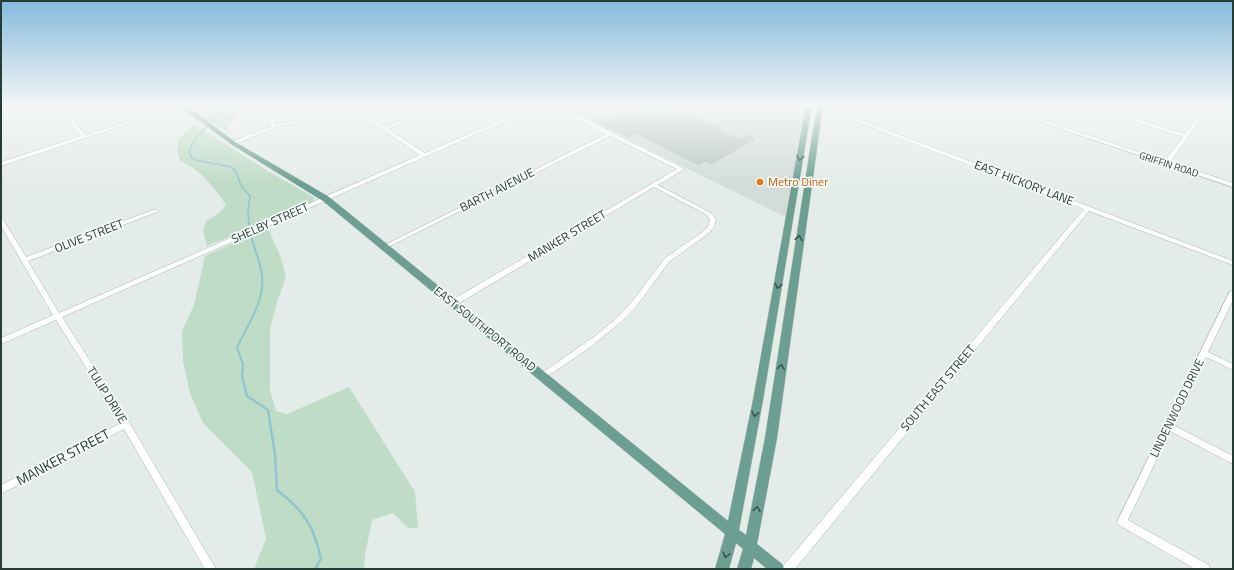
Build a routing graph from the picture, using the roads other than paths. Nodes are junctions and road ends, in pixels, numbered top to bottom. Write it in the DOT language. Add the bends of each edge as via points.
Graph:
graph roads {
  1 [pos="80,132"];
  2 [pos="102,132"];
  3 [pos="216,132"];
  4 [pos="263,132"];
  5 [pos="388,132"];
  6 [pos="480,132"];
  7 [pos="605,132"];
  8 [pos="804,132"];
  9 [pos="815,132"];
  10 [pos="887,132"];
  11 [pos="1072,132"];
  12 [pos="1172,132"];
  13 [pos="1189,132"];
  14 [pos="610,134"];
  15 [pos="1186,136"];
  16 [pos="85,137"];
  17 [pos="233,143"];
  18 [pos="425,156"];
  19 [pos="1166,163"];
  20 [pos="1,164"];
  21 [pos="654,185"];
  22 [pos="1233,185"];
  23 [pos="326,199"];
  24 [pos="1088,208"];
  25 [pos="155,211"];
  26 [pos="1,221"];
  27 [pos="384,247"];
  28 [pos="24,260"];
  29 [pos="1233,263"];
  30 [pos="1233,293"];
  31 [pos="453,303"];
  32 [pos="57,316"];
  33 [pos="1,341"];
  34 [pos="1204,354"];
  35 [pos="1233,366"];
  36 [pos="542,377"];
  37 [pos="126,424"];
  38 [pos="1168,426"];
  39 [pos="1233,460"];
  40 [pos="1,490"];
  41 [pos="732,533"];
  42 [pos="750,547"];
  43 [pos="212,569"];
  44 [pos="722,569"];
  45 [pos="744,569"];
  46 [pos="777,569"];
  47 [pos="788,569"];
  48 [pos="1205,569"];
  1 -- 16 [label="street"];
  2 -- 16 [label="street"];
  3 -- 17 [label="main road, EAST SOUTHPORT ROAD"];
  4 -- 17 [label="street"];
  5 -- 18 [label="street"];
  6 -- 18 [label="street, SHELBY STREET"];
  7 -- 14 [label="street"];
  8 -- 41 [label="main road, one-way"];
  42 -- 9 [label="main road, one-way" via="771,438"];
  10 -- 24 [label="street, EAST HICKORY LANE"];
  11 -- 19 [label="street, GRIFFIN ROAD"];
  12 -- 15 [label="street"];
  13 -- 15 [label="street"];
  14 -- 21 [label="street, MANKER STREET" via="681,169"];
  14 -- 27 [label="street, BARTH AVENUE"];
  15 -- 19 [label="street"];
  16 -- 20 [label="street"];
  17 -- 23 [label="main road, EAST SOUTHPORT ROAD"];
  18 -- 23 [label="street, SHELBY STREET"];
  19 -- 22 [label="street, GRIFFIN ROAD"];
  21 -- 31 [label="street, MANKER STREET"];
  21 -- 36 [label="street" via="706,212 713,220 712,227 663,265 621,318"];
  23 -- 27 [label="main road, EAST SOUTHPORT ROAD"];
  23 -- 32 [label="street, SHELBY STREET"];
  24 -- 29 [label="street, EAST HICKORY LANE"];
  24 -- 47 [label="street, SOUTH EAST STREET"];
  25 -- 28 [label="street, OLIVE STREET"];
  26 -- 28 [label="street, TULIP DRIVE"];
  27 -- 31 [label="main road, EAST SOUTHPORT ROAD"];
  28 -- 32 [label="street, TULIP DRIVE"];
  30 -- 34 [label="street, LINDENWOOD DRIVE"];
  31 -- 36 [label="main road, EAST SOUTHPORT ROAD"];
  32 -- 33 [label="street, SHELBY STREET"];
  32 -- 37 [label="street, TULIP DRIVE"];
  34 -- 35 [label="street"];
  34 -- 38 [label="street, LINDENWOOD DRIVE"];
  36 -- 41 [label="main road, EAST SOUTHPORT ROAD"];
  37 -- 40 [label="street, MANKER STREET"];
  37 -- 43 [label="street, TULIP DRIVE"];
  38 -- 39 [label="street"];
  38 -- 48 [label="street, LINDENWOOD DRIVE" via="1122,522"];
  41 -- 42 [label="main road, EAST SOUTHPORT ROAD"];
  41 -- 44 [label="main road, one-way"];
  42 -- 45 [label="main road"];
  42 -- 46 [label="main road, EAST SOUTHPORT ROAD"];
}
